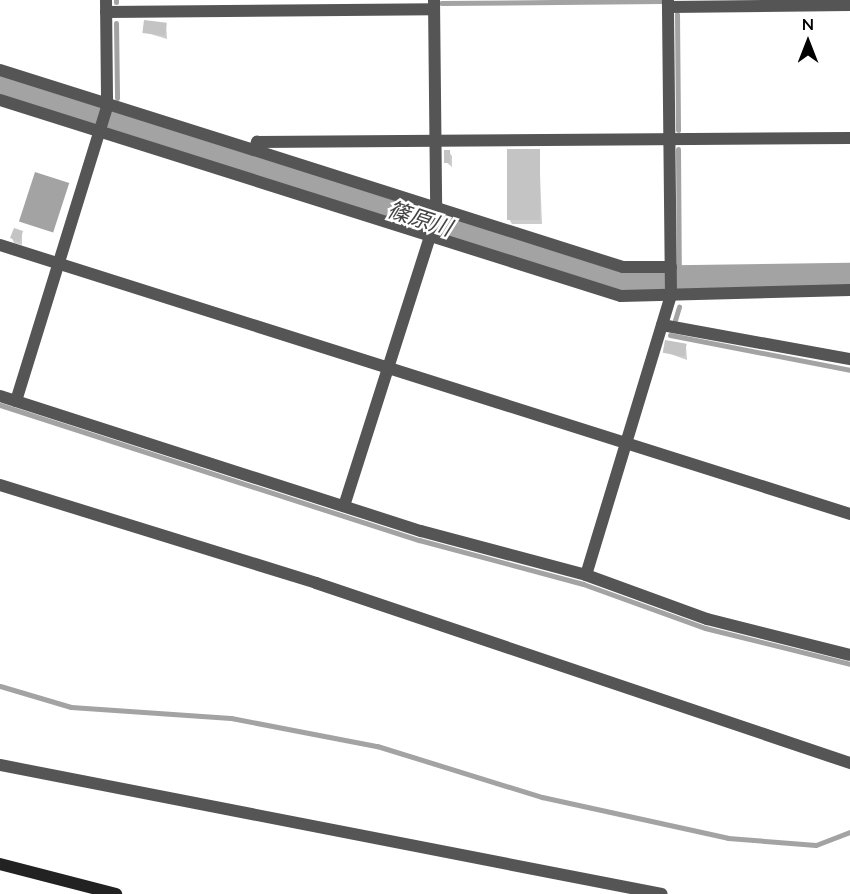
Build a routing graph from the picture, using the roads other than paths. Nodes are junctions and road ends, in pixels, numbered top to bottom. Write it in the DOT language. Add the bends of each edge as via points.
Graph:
graph roads {
  1 [pos="668,3"];
  2 [pos="434,4"];
  3 [pos="850,5"];
  4 [pos="106,6"];
  5 [pos="0,70"];
  6 [pos="0,100"];
  7 [pos="107,106"];
  8 [pos="101,129"];
  9 [pos="850,138"];
  10 [pos="670,140"];
  11 [pos="436,141"];
  12 [pos="254,150"];
  13 [pos="438,210"];
  14 [pos="431,234"];
  15 [pos="0,244"];
  16 [pos="60,264"];
  17 [pos="671,269"];
  18 [pos="850,290"];
  19 [pos="671,293"];
  20 [pos="662,325"];
  21 [pos="850,359"];
  22 [pos="388,368"];
  23 [pos="0,396"];
  24 [pos="16,401"];
  25 [pos="626,443"];
  26 [pos="0,485"];
  27 [pos="344,506"];
  28 [pos="850,514"];
  29 [pos="586,575"];
  30 [pos="850,655"];
  31 [pos="850,763"];
  32 [pos="0,765"];
  33 [pos="0,864"];
  34 [pos="116,894"];
  35 [pos="662,894"];
  1 -- 3 [label="street"];
  1 -- 10 [label="street"];
  2 -- 4 [label="street"];
  2 -- 11 [label="street"];
  4 -- 7 [label="street"];
  5 -- 7 [label="street"];
  6 -- 8 [label="street"];
  7 -- 8 [label="street"];
  7 -- 12 [label="street"];
  8 -- 14 [label="street"];
  8 -- 16 [label="street"];
  9 -- 10 [label="street"];
  10 -- 11 [label="street"];
  10 -- 17 [label="street"];
  11 -- 12 [label="street" via="257,142"];
  11 -- 13 [label="street"];
  12 -- 13 [label="street"];
  13 -- 14 [label="street"];
  13 -- 17 [label="street" via="623,267"];
  14 -- 19 [label="street" via="621,297"];
  14 -- 22 [label="street"];
  15 -- 16 [label="street"];
  16 -- 22 [label="street"];
  16 -- 24 [label="street"];
  17 -- 19 [label="street"];
  18 -- 19 [label="street"];
  19 -- 20 [label="street"];
  20 -- 21 [label="street"];
  20 -- 25 [label="street"];
  22 -- 25 [label="street"];
  22 -- 27 [label="street"];
  23 -- 24 [label="street"];
  24 -- 27 [label="street"];
  25 -- 28 [label="street"];
  25 -- 29 [label="street"];
  26 -- 31 [label="street" via="316,583"];
  27 -- 29 [label="street"];
  29 -- 30 [label="street" via="784,642"];
  32 -- 35 [label="street"];
  33 -- 34 [label="street"];
}
